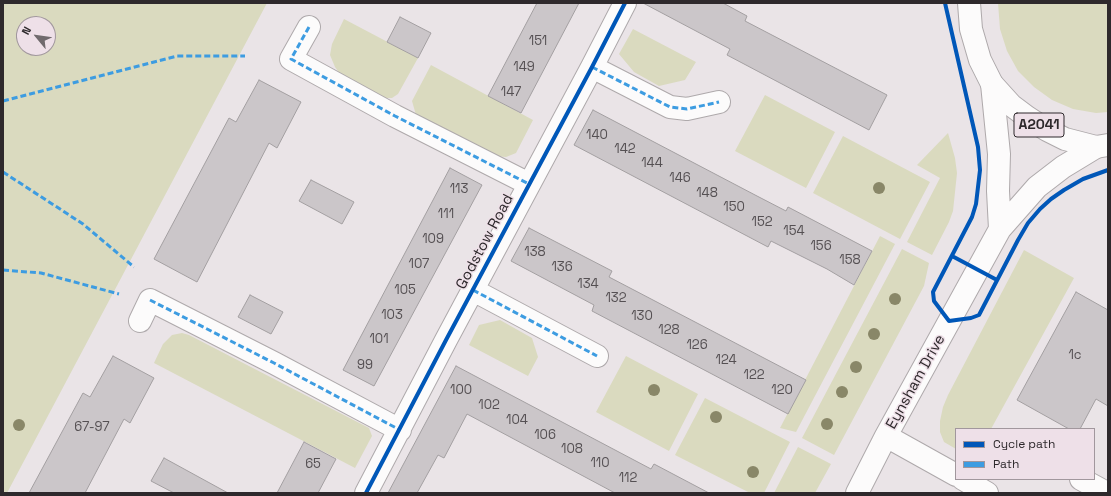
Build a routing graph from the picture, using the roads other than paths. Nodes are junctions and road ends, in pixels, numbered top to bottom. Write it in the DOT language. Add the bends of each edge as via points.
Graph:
graph roads {
  1 [pos="625,3"];
  2 [pos="969,3"];
  3 [pos="308,27"];
  4 [pos="592,67"];
  5 [pos="992,84"];
  6 [pos="719,102"];
  7 [pos="1102,146"];
  8 [pos="529,184"];
  9 [pos="1000,229"];
  10 [pos="473,290"];
  11 [pos="140,321"];
  12 [pos="596,356"];
  13 [pos="400,430"];
  14 [pos="886,436"];
  15 [pos="955,474"];
  16 [pos="964,480"];
  17 [pos="1083,480"];
  18 [pos="1104,492"];
  19 [pos="366,493"];
  20 [pos="857,493"];
  21 [pos="987,493"];
  1 -- 4 [label="street, Godstow Road"];
  2 -- 5 [label="street, A2041" via="971,29 980,60"];
  3 -- 8 [label="street, Godstow Road" via="291,60"];
  4 -- 6 [label="street" via="670,107 687,109"];
  4 -- 8 [label="street, Godstow Road"];
  5 -- 7 [label="street, A2041" via="1011,105 1047,130 1065,139"];
  5 -- 9 [label="street" via="999,154"];
  7 -- 9 [label="street, Eynsham Drive" via="1063,167 1037,187"];
  8 -- 10 [label="street, Godstow Road"];
  9 -- 14 [label="street, Eynsham Drive"];
  10 -- 12 [label="street, Godstow Road"];
  10 -- 13 [label="street, Godstow Road"];
  11 -- 13 [label="street" via="150,300"];
  13 -- 19 [label="street, Godstow Road"];
  14 -- 15 [label="street"];
  14 -- 20 [label="street, Eynsham Drive"];
  16 -- 21 [label="street"];
  17 -- 18 [label="street"];
}
